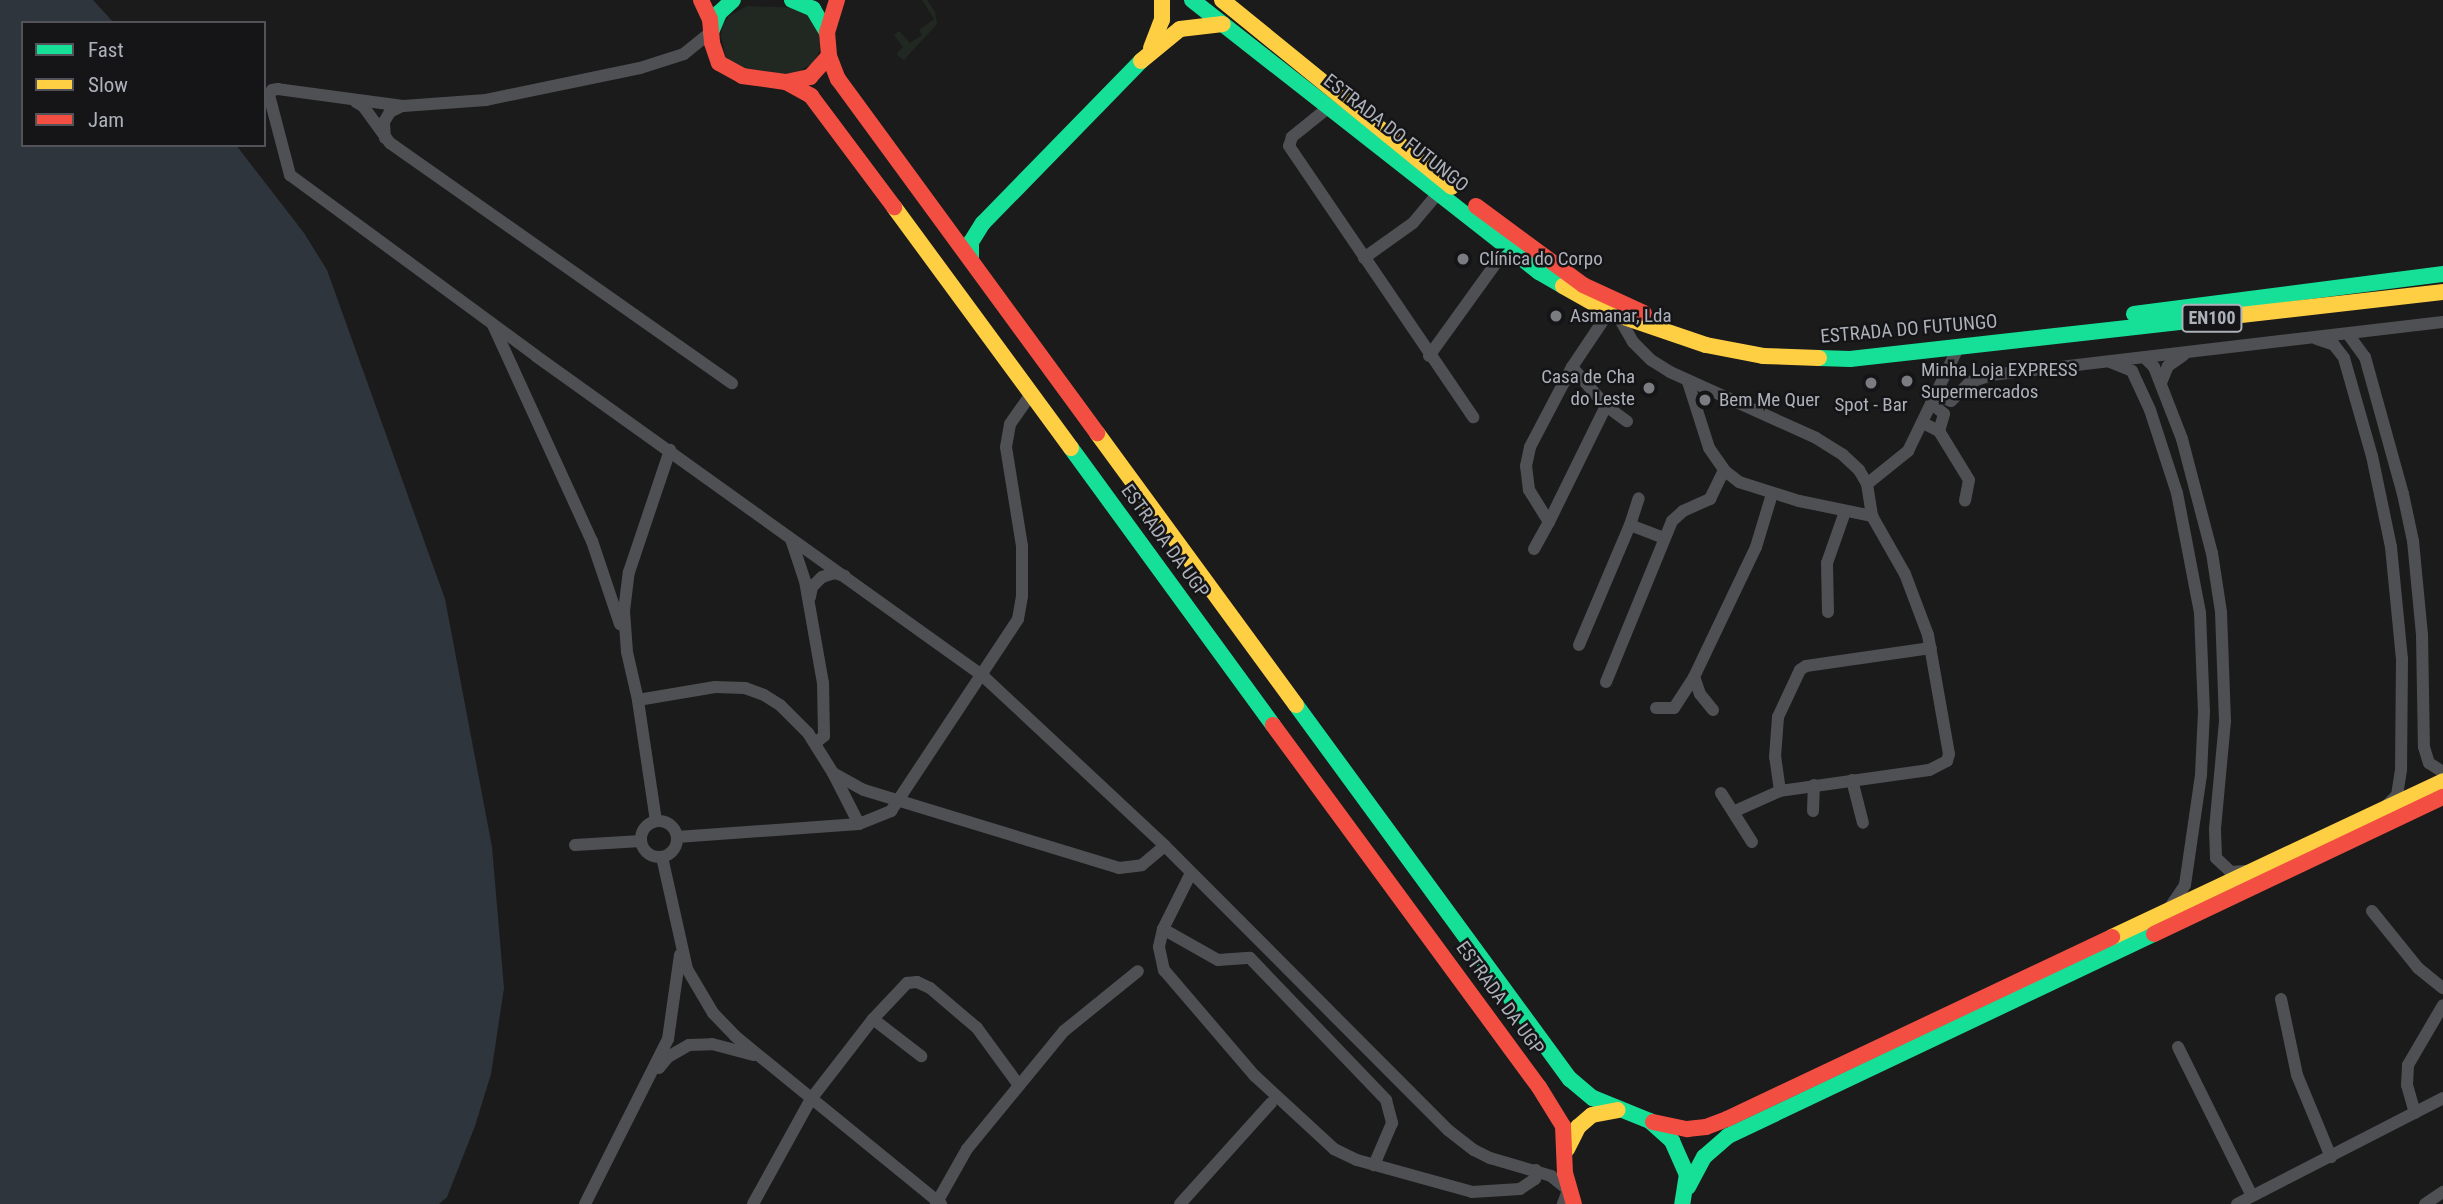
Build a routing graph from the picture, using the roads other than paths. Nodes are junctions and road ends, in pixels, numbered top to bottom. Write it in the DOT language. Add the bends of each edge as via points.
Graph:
graph roads {
  1 [pos="701,0"];
  2 [pos="733,0"];
  3 [pos="792,0"];
  4 [pos="837,0"];
  5 [pos="1162,0"];
  6 [pos="1192,0"];
  7 [pos="1222,0"];
  8 [pos="1223,24"];
  9 [pos="711,32"];
  10 [pos="827,32"];
  11 [pos="1150,51"];
  12 [pos="684,54"];
  13 [pos="830,56"];
  14 [pos="719,63"];
  15 [pos="786,82"];
  16 [pos="351,100"];
  17 [pos="403,106"];
  18 [pos="1329,107"];
  19 [pos="385,138"];
  20 [pos="1438,193"];
  21 [pos="983,223"];
  22 [pos="945,225"];
  23 [pos="1507,247"];
  24 [pos="1364,258"];
  25 [pos="971,260"];
  26 [pos="2443,274"];
  27 [pos="2443,292"];
  28 [pos="1614,314"];
  29 [pos="2443,322"];
  30 [pos="493,324"];
  31 [pos="2382,329"];
  32 [pos="2348,334"];
  33 [pos="2314,338"];
  34 [pos="1958,348"];
  35 [pos="2185,354"];
  36 [pos="1429,356"];
  37 [pos="2145,358"];
  38 [pos="2344,358"];
  39 [pos="2365,358"];
  40 [pos="2110,362"];
  41 [pos="1572,367"];
  42 [pos="1688,382"];
  43 [pos="732,383"];
  44 [pos="2161,383"];
  45 [pos="2141,386"];
  46 [pos="1031,394"];
  47 [pos="1933,399"];
  48 [pos="1606,406"];
  49 [pos="1473,418"];
  50 [pos="1627,421"];
  51 [pos="1923,423"];
  52 [pos="1939,431"];
  53 [pos="670,450"];
  54 [pos="1724,470"];
  55 [pos="1867,484"];
  56 [pos="1772,494"];
  57 [pos="1639,498"];
  58 [pos="1965,501"];
  59 [pos="1845,512"];
  60 [pos="1872,516"];
  61 [pos="1549,522"];
  62 [pos="1630,525"];
  63 [pos="2409,525"];
  64 [pos="2388,528"];
  65 [pos="785,532"];
  66 [pos="1664,538"];
  67 [pos="1534,549"];
  68 [pos="2415,565"];
  69 [pos="2394,566"];
  70 [pos="848,577"];
  71 [pos="2218,591"];
  72 [pos="2196,593"];
  73 [pos="809,601"];
  74 [pos="1828,612"];
  75 [pos="2222,630"];
  76 [pos="2201,631"];
  77 [pos="1579,645"];
  78 [pos="1931,648"];
  79 [pos="626,652"];
  80 [pos="983,676"];
  81 [pos="1694,677"];
  82 [pos="1606,681"];
  83 [pos="638,700"];
  84 [pos="1656,708"];
  85 [pos="1713,710"];
  86 [pos="814,743"];
  87 [pos="2443,772"];
  88 [pos="833,773"];
  89 [pos="1852,780"];
  90 [pos="2443,781"];
  91 [pos="1814,785"];
  92 [pos="1780,791"];
  93 [pos="1721,793"];
  94 [pos="2443,797"];
  95 [pos="898,801"];
  96 [pos="1813,811"];
  97 [pos="1733,812"];
  98 [pos="2375,814"];
  99 [pos="656,821"];
  100 [pos="1863,823"];
  101 [pos="859,824"];
  102 [pos="677,837"];
  103 [pos="641,841"];
  104 [pos="1752,842"];
  105 [pos="575,845"];
  106 [pos="1165,846"];
  107 [pos="662,857"];
  108 [pos="2264,866"];
  109 [pos="1191,873"];
  110 [pos="2372,911"];
  111 [pos="2158,916"];
  112 [pos="1163,929"];
  113 [pos="681,952"];
  114 [pos="1138,971"];
  115 [pos="2443,988"];
  116 [pos="2281,999"];
  117 [pos="2443,1005"];
  118 [pos="873,1019"];
  119 [pos="2178,1047"];
  120 [pos="761,1056"];
  121 [pos="921,1056"];
  122 [pos="651,1076"];
  123 [pos="1018,1084"];
  124 [pos="811,1098"];
  125 [pos="2443,1098"];
  126 [pos="1271,1103"];
  127 [pos="1625,1111"];
  128 [pos="2415,1113"];
  129 [pos="1650,1121"];
  130 [pos="1566,1152"];
  131 [pos="2331,1157"];
  132 [pos="1374,1165"];
  133 [pos="1536,1170"];
  134 [pos="1688,1183"];
  135 [pos="2443,1192"];
  136 [pos="2252,1196"];
  137 [pos="1569,1199"];
  138 [pos="938,1203"];
  139 [pos="585,1204"];
  140 [pos="754,1204"];
  141 [pos="1180,1204"];
  142 [pos="1682,1204"];
  143 [pos="1691,1204"];
  144 [pos="2237,1204"];
  145 [pos="2425,1204"];
  1 -- 9 [label="main road"];
  2 -- 9 [label="main road" via="719,13"];
  3 -- 10 [label="main road" via="813,9"];
  4 -- 10 [label="main road"];
  5 -- 11 [label="main road" via="1161,20"];
  6 -- 8 [label="main road, ESTRADA DO FUTUNGO / EN100"];
  7 -- 26 [label="main road, ESTRADA DO FUTUNGO / EN100" via="1564,273 1608,298 1709,333 1776,345 1862,346"];
  8 -- 11 [label="main road" via="1180,29"];
  8 -- 18 [label="main road, ESTRADA DO FUTUNGO / EN100"];
  9 -- 12 [label="street"];
  9 -- 14 [label="main road"];
  10 -- 13 [label="main road, ESTRADA DA UGP"];
  11 -- 21 [label="main road"];
  12 -- 14 [label="street" via="702,55"];
  12 -- 17 [label="street" via="538,91 445,105"];
  13 -- 15 [label="main road" via="810,77"];
  13 -- 22 [label="main road, ESTRADA DA UGP" via="838,79"];
  14 -- 15 [label="main road, ESTRADA DA UGP" via="742,76"];
  15 -- 46 [label="main road, ESTRADA DA UGP" via="811,96 826,115"];
  16 -- 17 [label="street"];
  16 -- 19 [label="street" via="363,106"];
  16 -- 30 [label="street" via="272,90 270,101 290,175"];
  17 -- 19 [label="street" via="390,111 384,122"];
  18 -- 20 [label="main road, ESTRADA DO FUTUNGO / EN100"];
  18 -- 24 [label="street" via="1292,137 1289,146"];
  19 -- 43 [label="street"];
  20 -- 23 [label="main road, ESTRADA DO FUTUNGO / EN100"];
  20 -- 24 [label="street" via="1413,223"];
  21 -- 22 [label="main road" via="964,233"];
  21 -- 25 [label="main road" via="971,242"];
  22 -- 25 [label="main road, ESTRADA DA UGP"];
  23 -- 28 [label="main road, ESTRADA DO FUTUNGO / EN100"];
  23 -- 36 [label="street"];
  24 -- 36 [label="street"];
  25 -- 127 [label="main road, ESTRADA DA UGP" via="1570,1079 1593,1098"];
  27 -- 34 [label="main road, ESTRADA DO FUTUNGO / EN100"];
  28 -- 34 [label="main road, ESTRADA DO FUTUNGO / EN100" via="1687,341 1775,357 1850,359"];
  28 -- 41 [label="street"];
  28 -- 42 [label="street" via="1651,360"];
  29 -- 31 [label="street"];
  30 -- 53 [label="street"];
  30 -- 79 [label="street" via="592,541 615,604"];
  31 -- 32 [label="street"];
  31 -- 39 [label="street"];
  32 -- 33 [label="street"];
  32 -- 38 [label="street"];
  32 -- 39 [label="street"];
  33 -- 35 [label="street"];
  33 -- 38 [label="street" via="2334,345"];
  34 -- 47 [label="street"];
  35 -- 37 [label="street"];
  35 -- 44 [label="street" via="2168,366"];
  36 -- 49 [label="street"];
  37 -- 40 [label="street"];
  37 -- 44 [label="street"];
  37 -- 45 [label="street"];
  38 -- 64 [label="street"];
  39 -- 63 [label="street"];
  40 -- 45 [label="street" via="2132,371"];
  40 -- 47 [label="street" via="1991,375 1970,382 1951,401"];
  41 -- 48 [label="street"];
  41 -- 61 [label="street" via="1530,447 1526,466 1529,491"];
  42 -- 54 [label="street" via="1700,426"];
  42 -- 55 [label="street" via="1816,438 1843,455"];
  44 -- 71 [label="street" via="2199,497"];
  45 -- 72 [label="street" via="2177,493"];
  46 -- 80 [label="street" via="1010,424 1006,447 1022,546 1022,596 1018,619"];
  46 -- 130 [label="main road, ESTRADA DA UGP" via="1550,1102 1563,1126"];
  47 -- 51 [label="street"];
  47 -- 52 [label="street" via="1944,414"];
  48 -- 50 [label="street"];
  48 -- 61 [label="street"];
  51 -- 52 [label="street"];
  51 -- 55 [label="street" via="1908,451"];
  52 -- 58 [label="street" via="1969,480"];
  53 -- 65 [label="street"];
  53 -- 79 [label="street" via="629,572 624,611"];
  54 -- 56 [label="street" via="1740,482"];
  54 -- 66 [label="street" via="1710,499 1683,511"];
  55 -- 60 [label="street"];
  56 -- 59 [label="street"];
  56 -- 81 [label="street" via="1756,547"];
  57 -- 62 [label="street"];
  59 -- 60 [label="street"];
  59 -- 74 [label="street" via="1827,563"];
  60 -- 78 [label="street" via="1905,574"];
  61 -- 67 [label="street"];
  62 -- 66 [label="street"];
  62 -- 77 [label="street"];
  63 -- 64 [label="street" via="2398,537"];
  63 -- 68 [label="street"];
  64 -- 69 [label="street"];
  65 -- 70 [label="street"];
  65 -- 73 [label="street" via="799,557"];
  66 -- 82 [label="street"];
  68 -- 69 [label="street" via="2405,555 2396,559"];
  68 -- 87 [label="street" via="2422,635 2424,747 2429,763"];
  69 -- 98 [label="street" via="2402,659 2401,770 2397,795"];
  70 -- 73 [label="street" via="834,573 822,577 812,587"];
  70 -- 80 [label="street"];
  71 -- 72 [label="street" via="2206,602"];
  71 -- 75 [label="street"];
  72 -- 76 [label="street"];
  73 -- 86 [label="street" via="823,683 824,736"];
  75 -- 76 [label="street" via="2220,624 2209,621"];
  75 -- 108 [label="street" via="2225,720 2216,858 2231,872"];
  76 -- 111 [label="street" via="2204,722 2197,807 2185,885 2175,903"];
  78 -- 89 [label="street" via="1947,761 1929,770"];
  78 -- 92 [label="street" via="1800,670 1777,717 1775,757"];
  79 -- 83 [label="street"];
  80 -- 95 [label="street"];
  80 -- 106 [label="street"];
  81 -- 84 [label="street" via="1674,708"];
  81 -- 85 [label="street"];
  83 -- 86 [label="street" via="715,687 746,688 779,705"];
  83 -- 99 [label="street"];
  86 -- 88 [label="street"];
  88 -- 95 [label="street"];
  88 -- 101 [label="street"];
  89 -- 91 [label="street"];
  89 -- 100 [label="street"];
  90 -- 98 [label="main road"];
  91 -- 92 [label="street"];
  91 -- 96 [label="street"];
  92 -- 97 [label="street"];
  93 -- 97 [label="street"];
  94 -- 134 [label="main road" via="1728,1136 1704,1157"];
  95 -- 101 [label="street" via="881,817"];
  95 -- 106 [label="street" via="1119,868 1142,865"];
  97 -- 104 [label="street"];
  98 -- 108 [label="main road"];
  99 -- 102 [label="street" via="673,827"];
  99 -- 103 [label="street" via="643,830"];
  101 -- 102 [label="street"];
  102 -- 107 [label="street" via="672,852"];
  103 -- 105 [label="street"];
  103 -- 107 [label="street" via="646,851"];
  106 -- 109 [label="street"];
  107 -- 113 [label="street"];
  108 -- 111 [label="main road"];
  109 -- 112 [label="street"];
  109 -- 133 [label="street" via="1460,1141 1490,1158"];
  110 -- 115 [label="street" via="2418,968"];
  111 -- 129 [label="main road" via="1727,1119 1687,1129"];
  112 -- 132 [label="street" via="1159,947 1164,970 1255,1076 1334,1149"];
  112 -- 132 [label="street" via="1218,960 1250,958 1387,1100 1392,1123"];
  113 -- 120 [label="street" via="694,985 713,1013"];
  113 -- 122 [label="street" via="668,1039"];
  114 -- 123 [label="street" via="1064,1031"];
  116 -- 131 [label="street" via="2297,1075"];
  117 -- 128 [label="street" via="2408,1065 2407,1084"];
  118 -- 121 [label="street"];
  118 -- 123 [label="street" via="907,983 917,982 977,1028"];
  118 -- 124 [label="street"];
  119 -- 136 [label="street"];
  120 -- 122 [label="street" via="712,1044 689,1045 668,1057"];
  120 -- 124 [label="street"];
  122 -- 139 [label="street"];
  123 -- 138 [label="street" via="967,1149"];
  124 -- 138 [label="street"];
  124 -- 140 [label="street"];
  125 -- 128 [label="street"];
  126 -- 141 [label="street"];
  127 -- 129 [label="main road, ESTRADA DA UGP"];
  127 -- 130 [label="main road, ESTRADA DA UGP" via="1592,1115 1578,1127"];
  128 -- 131 [label="street"];
  129 -- 134 [label="main road, ESTRADA DA UGP" via="1677,1149"];
  130 -- 133 [label="street" via="1554,1166"];
  130 -- 137 [label="main road, ESTRADA DA UGP"];
  131 -- 136 [label="street"];
  132 -- 133 [label="street" via="1481,1193 1520,1189 1535,1179"];
  133 -- 137 [label="street" via="1551,1176"];
  134 -- 142 [label="main road"];
  134 -- 143 [label="main road, ESTRADA DA UGP"];
  135 -- 145 [label="street"];
  136 -- 144 [label="street"];
}
